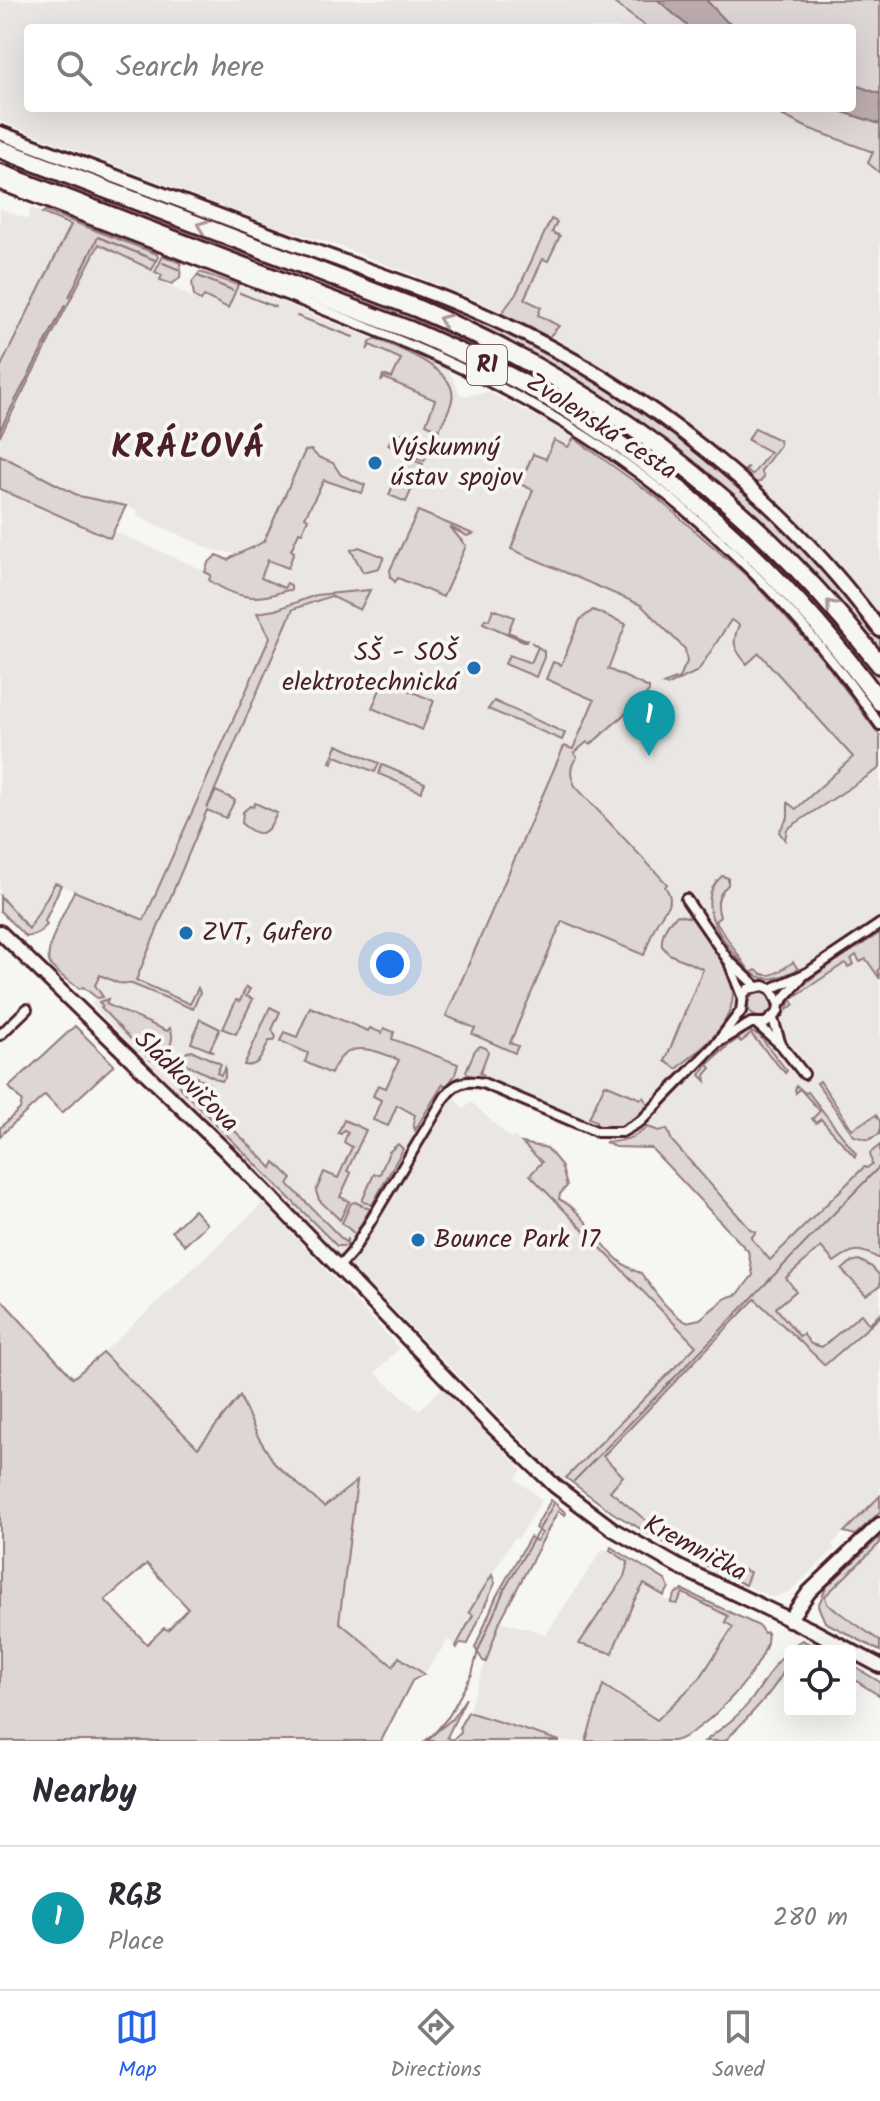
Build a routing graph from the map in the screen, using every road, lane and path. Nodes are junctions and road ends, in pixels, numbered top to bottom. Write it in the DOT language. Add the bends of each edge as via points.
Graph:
graph roads {
  1 [pos="0,133"];
  2 [pos="0,149"];
  3 [pos="0,173"];
  4 [pos="0,185"];
  5 [pos="880,630"];
  6 [pos="880,665"];
  7 [pos="880,702"];
  8 [pos="880,725"];
  9 [pos="686,899"];
  10 [pos="880,924"];
  11 [pos="0,932"];
  12 [pos="728,960"];
  13 [pos="807,973"];
  14 [pos="756,986"];
  15 [pos="771,989"];
  16 [pos="742,996"];
  17 [pos="779,1004"];
  18 [pos="27,1009"];
  19 [pos="741,1011"];
  20 [pos="773,1019"];
  21 [pos="754,1024"];
  22 [pos="0,1035"];
  23 [pos="717,1043"];
  24 [pos="781,1045"];
  25 [pos="804,1074"];
  26 [pos="339,1267"];
  27 [pos="584,1508"];
  28 [pos="880,1524"];
  29 [pos="789,1620"];
  30 [pos="880,1666"];
  1 -- 5 [label="main road, Zvolenská cesta" via="459,304 551,348 641,403 734,476 825,561"];
  6 -- 2 [label="highway, R1, one-way" via="805,576 728,501 647,436 543,369 416,308"];
  3 -- 7 [label="highway, R1" via="412,331 538,392 640,459 729,532 812,615"];
  4 -- 8 [label="street, Zvolenská cesta" via="369,327 547,412 687,512 744,564 818,643"];
  9 -- 12 [label="street"];
  10 -- 13 [label="street"];
  11 -- 26 [label="main road, Sládkovičova"];
  12 -- 14 [label="street"];
  12 -- 16 [label="street"];
  13 -- 15 [label="street"];
  13 -- 17 [label="street"];
  14 -- 15 [label="street"];
  14 -- 16 [label="street"];
  15 -- 17 [label="street"];
  16 -- 19 [label="street"];
  17 -- 20 [label="street"];
  18 -- 22 [label="street"];
  19 -- 21 [label="street"];
  19 -- 23 [label="street"];
  20 -- 21 [label="street"];
  20 -- 24 [label="street"];
  21 -- 23 [label="street"];
  21 -- 24 [label="street"];
  23 -- 26 [label="street" via="634,1127 616,1134 598,1132 483,1083 455,1085"];
  24 -- 25 [label="street"];
  26 -- 27 [label="main road, Sládkovičova" via="526,1460"];
  27 -- 29 [label="main road, Kremnička" via="681,1568"];
  28 -- 29 [label="main road" via="809,1592"];
  29 -- 30 [label="main road, Kremnička"];
}
